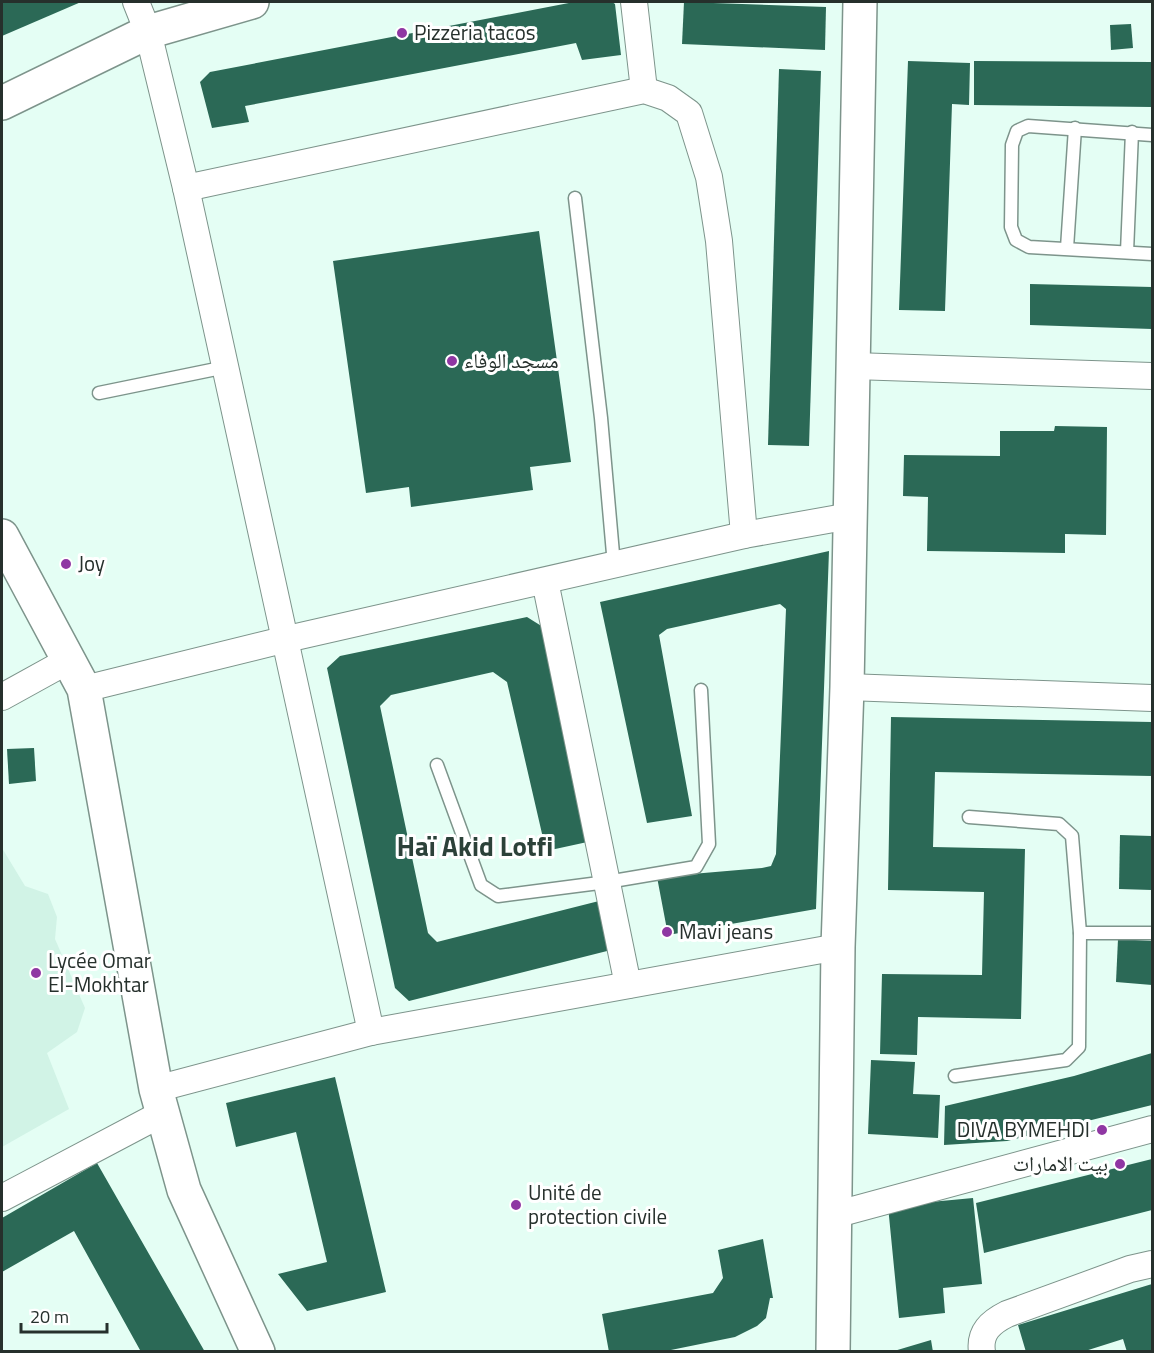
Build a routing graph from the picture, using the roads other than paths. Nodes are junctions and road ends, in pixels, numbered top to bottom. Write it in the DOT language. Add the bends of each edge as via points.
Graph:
graph roads {
  1 [pos="136,2"];
  2 [pos="252,2"];
  3 [pos="634,2"];
  4 [pos="860,2"];
  5 [pos="148,32"];
  6 [pos="644,90"];
  7 [pos="2,103"];
  8 [pos="1075,128"];
  9 [pos="1132,132"];
  10 [pos="1152,135"];
  11 [pos="186,188"];
  12 [pos="576,198"];
  13 [pos="1067,248"];
  14 [pos="1127,252"];
  15 [pos="1152,254"];
  16 [pos="854,366"];
  17 [pos="226,367"];
  18 [pos="1152,376"];
  19 [pos="99,393"];
  20 [pos="850,516"];
  21 [pos="744,535"];
  22 [pos="2,536"];
  23 [pos="614,565"];
  24 [pos="545,580"];
  25 [pos="287,639"];
  26 [pos="69,660"];
  27 [pos="847,687"];
  28 [pos="84,689"];
  29 [pos="701,690"];
  30 [pos="2,698"];
  31 [pos="1152,698"];
  32 [pos="437,765"];
  33 [pos="969,817"];
  34 [pos="607,882"];
  35 [pos="1080,933"];
  36 [pos="1152,933"];
  37 [pos="838,946"];
  38 [pos="628,985"];
  39 [pos="371,1032"];
  40 [pos="955,1076"];
  41 [pos="160,1101"];
  42 [pos="1152,1129"];
  43 [pos="2,1198"];
  44 [pos="834,1215"];
  45 [pos="1152,1264"];
  46 [pos="258,1352"];
  47 [pos="833,1352"];
  48 [pos="982,1352"];
  1 -- 5 [label="street"];
  2 -- 5 [label="main road"];
  3 -- 6 [label="street"];
  4 -- 16 [label="main road"];
  5 -- 7 [label="main road"];
  5 -- 11 [label="street"];
  6 -- 11 [label="street"];
  6 -- 21 [label="street" via="668,98 689,112 709,177 719,241"];
  8 -- 9 [label="lane"];
  8 -- 13 [label="lane"];
  8 -- 13 [label="lane" via="1028,126 1017,131 1012,145 1011,227 1016,240 1029,247"];
  9 -- 10 [label="lane"];
  9 -- 14 [label="lane"];
  11 -- 17 [label="street"];
  12 -- 23 [label="lane"];
  13 -- 14 [label="lane"];
  14 -- 15 [label="lane"];
  16 -- 18 [label="street"];
  16 -- 20 [label="main road"];
  17 -- 19 [label="lane"];
  17 -- 25 [label="street"];
  20 -- 21 [label="street"];
  20 -- 27 [label="main road"];
  21 -- 23 [label="street"];
  22 -- 26 [label="main road"];
  23 -- 24 [label="street"];
  24 -- 25 [label="street"];
  24 -- 34 [label="street"];
  25 -- 28 [label="street"];
  25 -- 39 [label="street"];
  26 -- 28 [label="main road"];
  26 -- 30 [label="street"];
  27 -- 31 [label="street"];
  27 -- 37 [label="main road"];
  28 -- 41 [label="main road"];
  29 -- 34 [label="lane" via="709,844 696,867"];
  32 -- 34 [label="lane" via="481,885 498,896"];
  33 -- 35 [label="lane" via="1059,824 1072,836"];
  34 -- 38 [label="street"];
  35 -- 36 [label="lane"];
  35 -- 40 [label="lane" via="1079,1047 1066,1060"];
  37 -- 38 [label="street"];
  37 -- 44 [label="main road"];
  38 -- 39 [label="street"];
  39 -- 41 [label="street"];
  41 -- 43 [label="street"];
  41 -- 46 [label="main road" via="184,1190"];
  42 -- 44 [label="street"];
  44 -- 47 [label="main road"];
  45 -- 48 [label="street" via="1007,1314 984,1332"];
}
